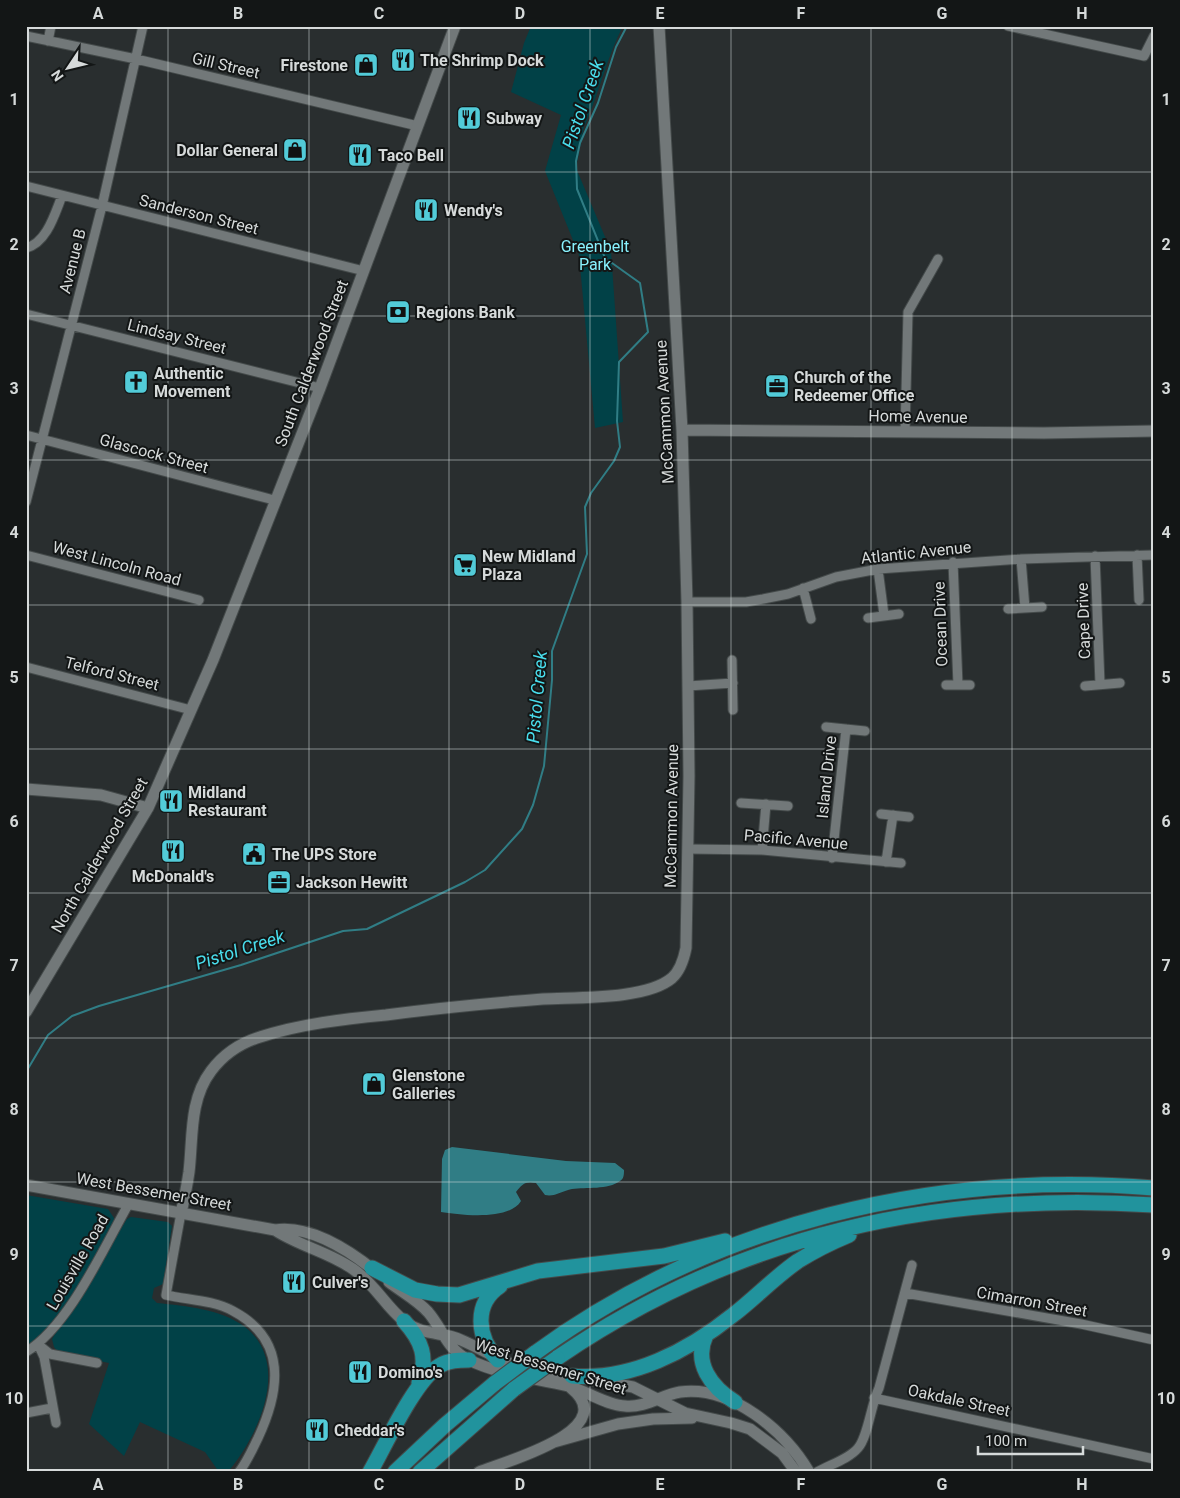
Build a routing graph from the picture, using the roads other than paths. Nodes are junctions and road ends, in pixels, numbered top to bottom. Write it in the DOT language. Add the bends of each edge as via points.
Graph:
graph roads {
  1 [pos="51,26"];
  2 [pos="143,26"];
  3 [pos="455,26"];
  4 [pos="659,26"];
  5 [pos="1008,26"];
  6 [pos="26,36"];
  7 [pos="1154,36"];
  8 [pos="48,41"];
  9 [pos="136,59"];
  10 [pos="418,126"];
  11 [pos="26,186"];
  12 [pos="62,196"];
  13 [pos="102,206"];
  14 [pos="26,248"];
  15 [pos="938,259"];
  16 [pos="364,271"];
  17 [pos="26,314"];
  18 [pos="72,326"];
  19 [pos="320,388"];
  20 [pos="682,430"];
  21 [pos="1154,431"];
  22 [pos="905,432"];
  23 [pos="26,435"];
  24 [pos="41,438"];
  25 [pos="274,500"];
  26 [pos="26,502"];
  27 [pos="26,555"];
  28 [pos="1136,555"];
  29 [pos="1152,555"];
  30 [pos="1095,556"];
  31 [pos="1021,559"];
  32 [pos="953,562"];
  33 [pos="878,569"];
  34 [pos="803,588"];
  35 [pos="199,600"];
  36 [pos="1139,600"];
  37 [pos="688,602"];
  38 [pos="1042,607"];
  39 [pos="1025,608"];
  40 [pos="1008,609"];
  41 [pos="899,614"];
  42 [pos="884,615"];
  43 [pos="868,618"];
  44 [pos="811,619"];
  45 [pos="732,660"];
  46 [pos="26,667"];
  47 [pos="733,683"];
  48 [pos="1100,684"];
  49 [pos="1120,684"];
  50 [pos="946,685"];
  51 [pos="958,685"];
  52 [pos="970,685"];
  53 [pos="688,686"];
  54 [pos="1084,686"];
  55 [pos="191,710"];
  56 [pos="733,710"];
  57 [pos="826,727"];
  58 [pos="846,729"];
  59 [pos="864,731"];
  60 [pos="26,789"];
  61 [pos="741,803"];
  62 [pos="766,804"];
  63 [pos="788,806"];
  64 [pos="148,808"];
  65 [pos="881,814"];
  66 [pos="893,816"];
  67 [pos="909,817"];
  68 [pos="688,848"];
  69 [pos="762,850"];
  70 [pos="832,858"];
  71 [pos="886,862"];
  72 [pos="901,863"];
  73 [pos="26,1012"];
  74 [pos="26,1185"];
  75 [pos="1154,1188"];
  76 [pos="128,1205"];
  77 [pos="1154,1205"];
  78 [pos="181,1213"];
  79 [pos="900,1216"];
  80 [pos="275,1230"];
  81 [pos="756,1236"];
  82 [pos="912,1265"];
  83 [pos="372,1268"];
  84 [pos="517,1277"];
  85 [pos="904,1293"];
  86 [pos="404,1321"];
  87 [pos="706,1335"];
  88 [pos="443,1336"];
  89 [pos="1154,1340"];
  90 [pos="38,1344"];
  91 [pos="26,1352"];
  92 [pos="469,1360"];
  93 [pos="498,1360"];
  94 [pos="97,1362"];
  95 [pos="570,1381"];
  96 [pos="415,1394"];
  97 [pos="874,1398"];
  98 [pos="658,1400"];
  99 [pos="735,1402"];
  100 [pos="52,1408"];
  101 [pos="26,1413"];
  102 [pos="711,1419"];
  103 [pos="56,1423"];
  104 [pos="554,1442"];
  105 [pos="1154,1459"];
  106 [pos="239,1472"];
  107 [pos="370,1472"];
  108 [pos="395,1472"];
  109 [pos="420,1472"];
  110 [pos="479,1472"];
  111 [pos="796,1472"];
  112 [pos="809,1472"];
  113 [pos="817,1472"];
  1 -- 8 [label="street"];
  2 -- 9 [label="street, Avenue B"];
  3 -- 10 [label="main road, South Calderwood Street"];
  4 -- 20 [label="main road, McCammon Avenue"];
  5 -- 7 [label="street" via="1144,56"];
  6 -- 8 [label="street, Gill Street"];
  8 -- 9 [label="street, Gill Street"];
  9 -- 10 [label="street, Gill Street"];
  9 -- 13 [label="street, Avenue B"];
  10 -- 16 [label="main road, South Calderwood Street"];
  11 -- 12 [label="street, Sanderson Street"];
  12 -- 13 [label="street, Sanderson Street"];
  12 -- 14 [label="street" via="46,232 33,247"];
  13 -- 16 [label="street, Sanderson Street"];
  13 -- 18 [label="street, Avenue B"];
  15 -- 22 [label="street" via="908,312"];
  16 -- 19 [label="main road, South Calderwood Street"];
  17 -- 18 [label="street, Lindsay Street"];
  18 -- 19 [label="street, Lindsay Street"];
  18 -- 24 [label="street, Avenue B"];
  19 -- 25 [label="main road, South Calderwood Street"];
  20 -- 22 [label="main road, Home Avenue"];
  20 -- 37 [label="main road, McCammon Avenue"];
  21 -- 22 [label="main road, Home Avenue"];
  23 -- 24 [label="street, Glascock Street"];
  24 -- 25 [label="street, Glascock Street"];
  24 -- 26 [label="street, Avenue B"];
  25 -- 55 [label="main road, South Calderwood Street" via="243,588"];
  27 -- 35 [label="street, West Lincoln Road"];
  28 -- 29 [label="street, Atlantic Avenue"];
  28 -- 30 [label="street, Atlantic Avenue"];
  28 -- 36 [label="street"];
  30 -- 31 [label="street, Atlantic Avenue"];
  30 -- 48 [label="street, Cape Drive"];
  31 -- 32 [label="street, Atlantic Avenue"];
  31 -- 39 [label="street"];
  32 -- 33 [label="street, Atlantic Avenue"];
  32 -- 51 [label="street, Ocean Drive"];
  33 -- 34 [label="street, Atlantic Avenue" via="836,577"];
  33 -- 42 [label="street"];
  34 -- 37 [label="street, Atlantic Avenue" via="746,602"];
  34 -- 44 [label="street"];
  37 -- 53 [label="main road, McCammon Avenue"];
  38 -- 39 [label="street"];
  39 -- 40 [label="street"];
  41 -- 42 [label="street"];
  42 -- 43 [label="street"];
  45 -- 47 [label="street"];
  46 -- 55 [label="street, Telford Street"];
  47 -- 53 [label="street"];
  47 -- 56 [label="street"];
  48 -- 49 [label="street"];
  48 -- 54 [label="street"];
  50 -- 51 [label="street"];
  51 -- 52 [label="street"];
  53 -- 68 [label="main road, McCammon Avenue"];
  55 -- 64 [label="main road, North Calderwood Street"];
  57 -- 58 [label="street, Island Drive"];
  58 -- 59 [label="street, Island Drive"];
  58 -- 70 [label="street, Island Drive"];
  60 -- 64 [label="main road" via="101,796"];
  61 -- 62 [label="street"];
  62 -- 63 [label="street"];
  62 -- 69 [label="street"];
  64 -- 73 [label="main road, North Calderwood Street"];
  65 -- 66 [label="street"];
  66 -- 67 [label="street"];
  66 -- 71 [label="street"];
  68 -- 69 [label="street, Pacific Avenue"];
  68 -- 78 [label="main road, McCammon Avenue" via="683,962 672,978 656,987 605,996 543,999 339,1020 259,1037 224,1056 211,1070 199,1093 193,1116"];
  69 -- 70 [label="street, Pacific Avenue"];
  70 -- 71 [label="street, Pacific Avenue"];
  71 -- 72 [label="street, Pacific Avenue"];
  74 -- 76 [label="main road, West Bessemer Street"];
  75 -- 81 [label="highway" via="1084,1184 974,1188 863,1206"];
  76 -- 78 [label="main road, West Bessemer Street"];
  76 -- 90 [label="street, Louisville Road" via="62,1318"];
  77 -- 79 [label="highway" via="1067,1201 1010,1203"];
  78 -- 80 [label="main road, West Bessemer Street"];
  78 -- 106 [label="street" via="166,1295 235,1312 253,1325 270,1351 276,1370 272,1406"];
  79 -- 87 [label="highway" via="833,1242 798,1262"];
  79 -- 109 [label="highway, bridge" via="766,1252 706,1276 623,1316 514,1389"];
  80 -- 83 [label="main road, West Bessemer Street" via="290,1228 324,1240"];
  80 -- 86 [label="main road, West Bessemer Street" via="289,1240 322,1252 354,1270 375,1287"];
  81 -- 84 [label="highway" via="664,1256 559,1267"];
  81 -- 108 [label="highway, bridge" via="642,1288 574,1326 495,1383"];
  82 -- 85 [label="street"];
  83 -- 84 [label="highway" via="414,1290 448,1295 472,1293"];
  83 -- 88 [label="main road, West Bessemer Street" via="421,1305"];
  84 -- 93 [label="highway" via="490,1295 481,1315 483,1337"];
  85 -- 89 [label="street, Cimarron Street"];
  85 -- 97 [label="street"];
  86 -- 88 [label="main road, West Bessemer Street" via="423,1331"];
  86 -- 96 [label="highway" via="419,1340 425,1357"];
  87 -- 95 [label="highway" via="676,1353 642,1367"];
  87 -- 99 [label="highway" via="700,1351 702,1364 718,1390"];
  88 -- 92 [label="main road, West Bessemer Street"];
  88 -- 93 [label="main road, West Bessemer Street" via="461,1340"];
  90 -- 91 [label="street, Louisville Road"];
  90 -- 94 [label="street" via="50,1354"];
  90 -- 100 [label="street" via="44,1357"];
  92 -- 95 [label="main road, West Bessemer Street"];
  92 -- 96 [label="highway" via="438,1366"];
  93 -- 95 [label="main road, West Bessemer Street"];
  95 -- 98 [label="main road, West Bessemer Street" via="633,1387"];
  95 -- 98 [label="main road, West Bessemer Street" via="625,1406"];
  95 -- 104 [label="main road" via="579,1397 583,1415 574,1431"];
  96 -- 107 [label="highway"];
  97 -- 105 [label="street, Oakdale Street"];
  97 -- 113 [label="street" via="857,1450"];
  98 -- 99 [label="main road, West Bessemer Street" via="697,1391"];
  98 -- 102 [label="main road, West Bessemer Street" via="685,1413"];
  99 -- 112 [label="main road, West Bessemer Street" via="777,1432"];
  100 -- 101 [label="street"];
  100 -- 103 [label="street"];
  102 -- 104 [label="main road" via="661,1418 618,1424"];
  102 -- 111 [label="main road, West Bessemer Street" via="731,1422 760,1435 782,1453"];
  104 -- 110 [label="main road"];
}
